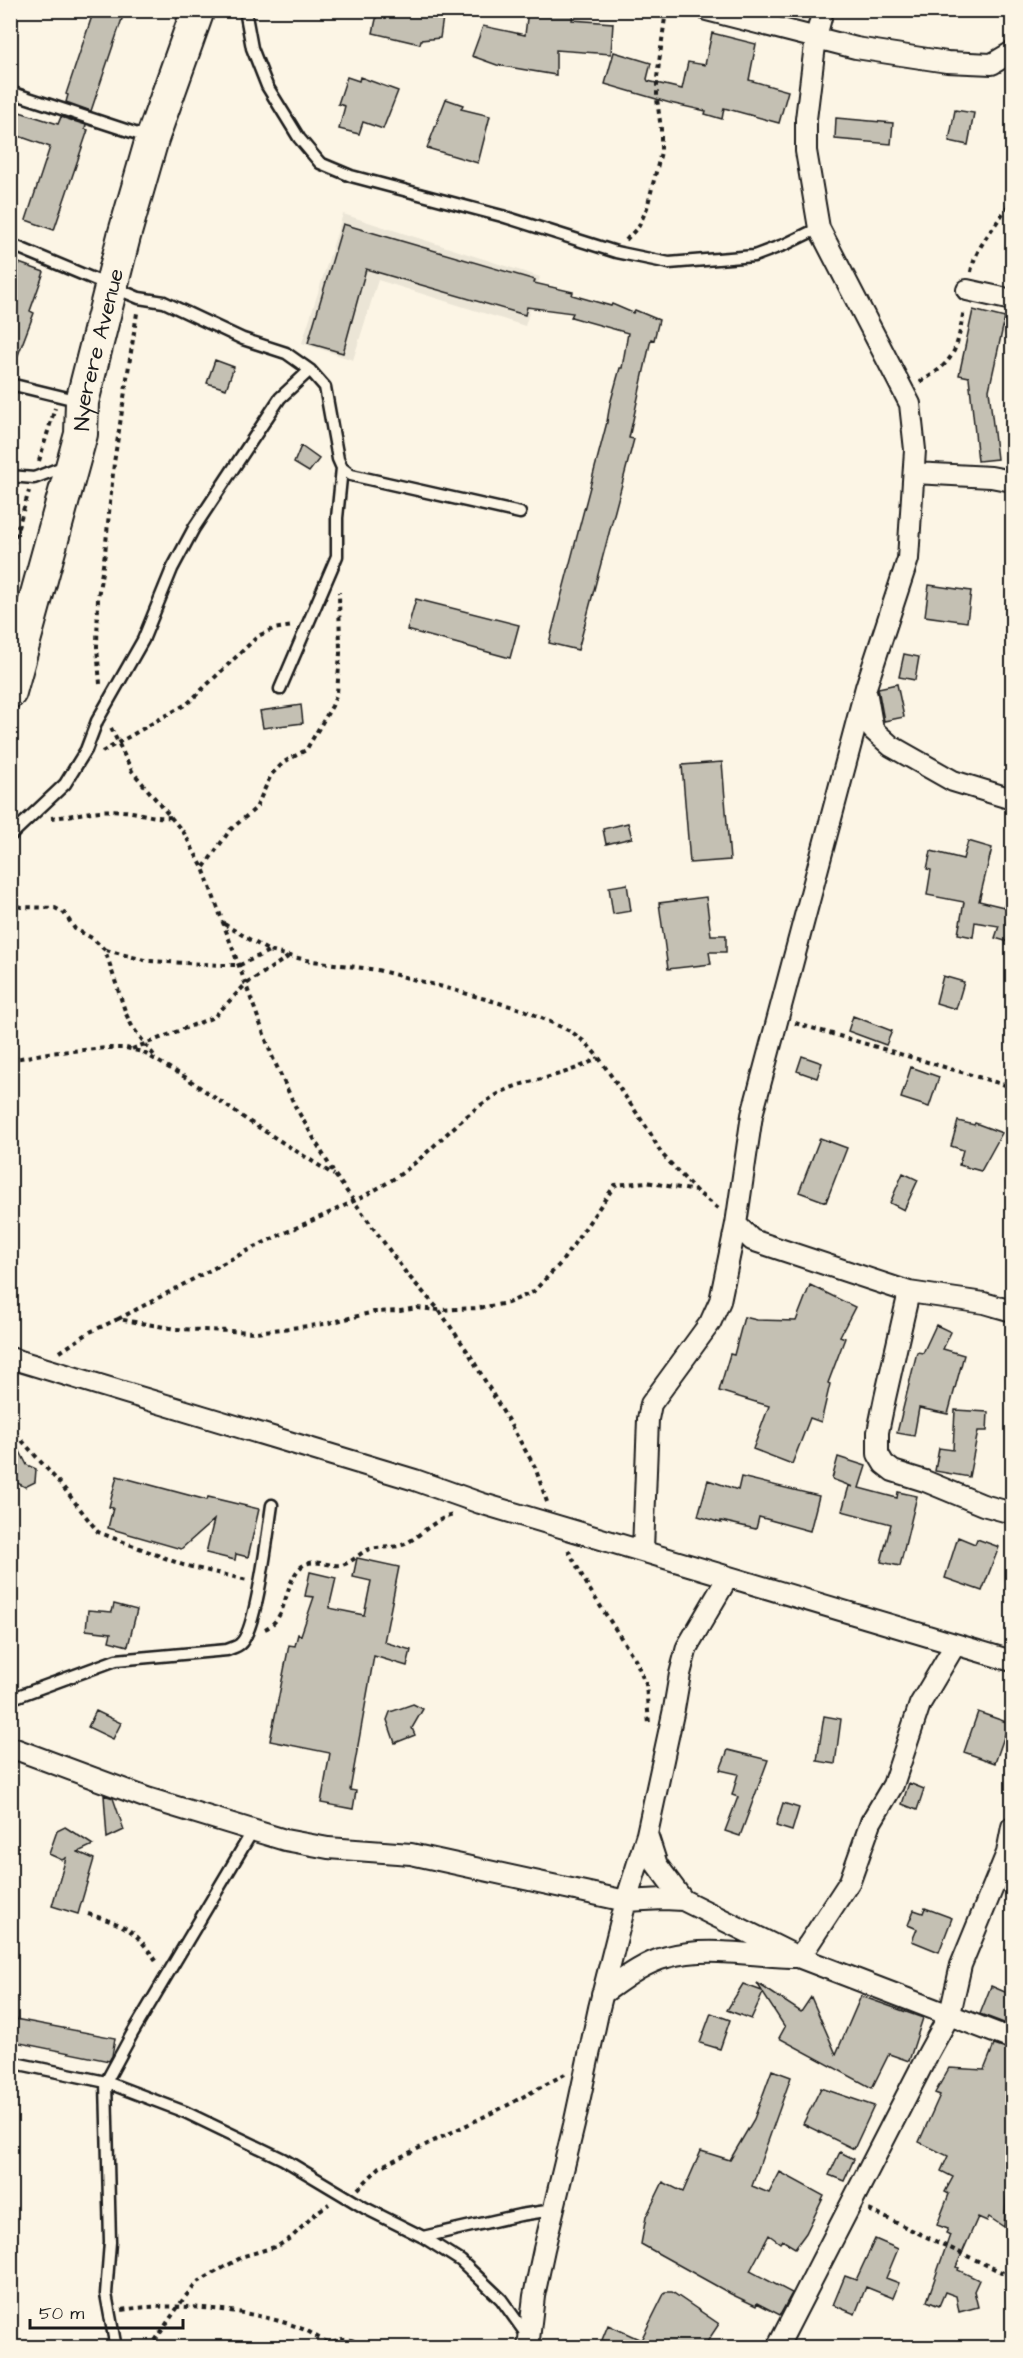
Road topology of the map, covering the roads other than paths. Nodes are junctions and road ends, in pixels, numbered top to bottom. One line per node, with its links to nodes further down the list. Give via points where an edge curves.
1 (198, 10): 8 (main road, Nyerere Avenue)
2 (245, 10): 9 (lane, via 252,48 267,86 298,138 320,163 351,176 502,216 616,252 669,263 754,256)
3 (707, 10): 5 (street)
4 (823, 10): 5 (street)
5 (816, 37): 6 (street, via 856,48 975,64 992,64); 9 (street, via 806,151)
6 (1012, 52)
7 (10, 92): 8 (lane)
8 (153, 139): 12 (main road, Nyerere Avenue, via 124,236)
9 (819, 228): 19 (street, via 910,404)
10 (10, 244): 12 (lane)
11 (967, 290): 13 (street)
12 (126, 292): 14 (lane, via 164,302 243,339 286,353); 16 (main road, Nyerere Avenue)
13 (1012, 300)
14 (310, 370): 18 (lane, via 325,387); 27 (lane, via 280,398 194,528 172,569 143,640 65,784)
15 (10, 384): 16 (lane)
16 (70, 398): 17 (main road, Nyerere Avenue, via 81,434)
17 (73, 463): 20 (lane, via 34,478); 25 (main road, Nyerere Avenue)
18 (342, 468): 22 (lane, via 351,475); 24 (lane, via 337,556)
19 (914, 473): 21 (street); 23 (street, via 908,559)
20 (10, 476)
21 (1012, 481)
22 (520, 513)
23 (866, 687): 26 (street, via 873,730 891,746 953,781); 28 (street, via 752,1115)
24 (280, 689)
25 (10, 692)
26 (1012, 799)
27 (10, 836)
28 (736, 1224): 29 (street, via 752,1240); 34 (street, via 720,1300 710,1323 651,1404)
29 (909, 1292): 30 (street); 33 (street, via 878,1432 878,1454 893,1471)
30 (1012, 1311)
31 (10, 1358): 34 (street)
32 (272, 1505): 38 (lane, via 260,1582 240,1645 228,1650 116,1660)
33 (1012, 1513)
34 (643, 1550): 35 (street)
35 (728, 1577): 36 (street); 42 (street, via 687,1647)
36 (954, 1644): 37 (street); 45 (street, via 920,1704 893,1785 871,1822 850,1881)
37 (1012, 1661)
38 (10, 1698)
39 (10, 1747): 41 (street)
40 (1012, 1827): 47 (street, via 1007,1853 961,1965)
41 (252, 1832): 44 (street, via 328,1848 411,1854); 50 (lane)
42 (646, 1834): 43 (street, via 657,1864); 44 (street)
43 (683, 1900): 44 (street); 45 (street)
44 (626, 1901): 46 (street)
45 (798, 1957): 46 (street, via 693,1952 666,1957 637,1970); 47 (street)
46 (602, 1994): 51 (street)
47 (950, 2014): 48 (street); 55 (street)
48 (1012, 2039)
49 (10, 2062): 50 (lane)
50 (106, 2082): 52 (lane, via 185,2112 283,2159); 54 (lane, via 110,2242 106,2294)
51 (553, 2210): 52 (lane); 53 (street, via 534,2296)
52 (423, 2237): 53 (lane, via 483,2280 501,2299)
53 (529, 2343)
54 (116, 2348)
55 (777, 2348)

